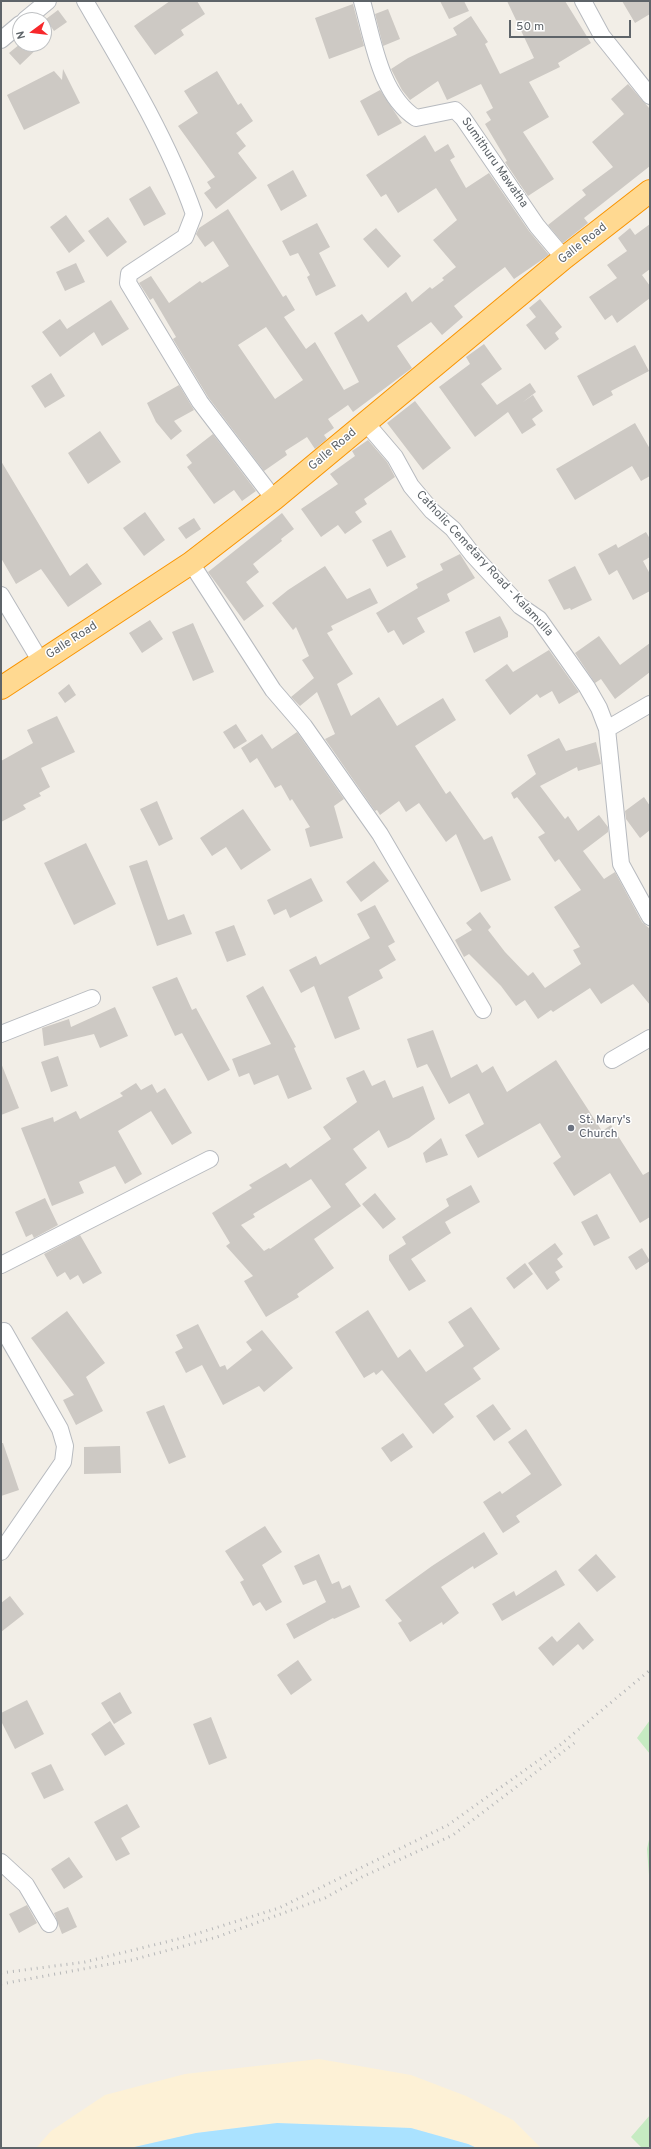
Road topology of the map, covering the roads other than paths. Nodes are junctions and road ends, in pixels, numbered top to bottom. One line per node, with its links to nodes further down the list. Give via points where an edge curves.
1 (48, 1): 5 (street)
2 (85, 1): 12 (street, via 146,110 194,214 185,237 129,274 128,283 200,402)
3 (362, 1): 10 (street, Sumithuru Mawatha, via 385,77 404,110 416,118 455,110 537,226)
4 (583, 1): 8 (street, via 602,36)
5 (35, 12)
6 (12, 31): 7 (street)
7 (1, 40)
8 (650, 96)
9 (650, 191): 10 (highway, Galle Road)
10 (564, 258): 11 (highway, Galle Road)
11 (366, 423): 12 (highway, Galle Road); 18 (street, Catholic Cemetary Road - Kalamulla, via 395,457 411,486 432,510 453,529 520,606 539,619 587,687)
12 (274, 499): 13 (highway, Galle Road)
13 (190, 563): 15 (highway, Galle Road); 21 (street, via 273,690 304,726 380,834)
14 (1, 595): 15 (street)
15 (41, 662): 16 (highway, Galle Road)
16 (1, 688)
17 (650, 704): 18 (street)
18 (607, 729): 19 (street, Catholic Cemetary Road - Kalamulla, via 621,864)
19 (650, 917)
20 (92, 998): 22 (street)
21 (483, 1010)
22 (1, 1034)
23 (650, 1038): 24 (street)
24 (612, 1060)
25 (210, 1159): 26 (street)
26 (1, 1265)
27 (2, 1329): 28 (street, via 60,1429 65,1446 63,1462)
28 (1, 1552)
29 (1, 1862): 30 (street, via 26,1886)
30 (50, 1924)

